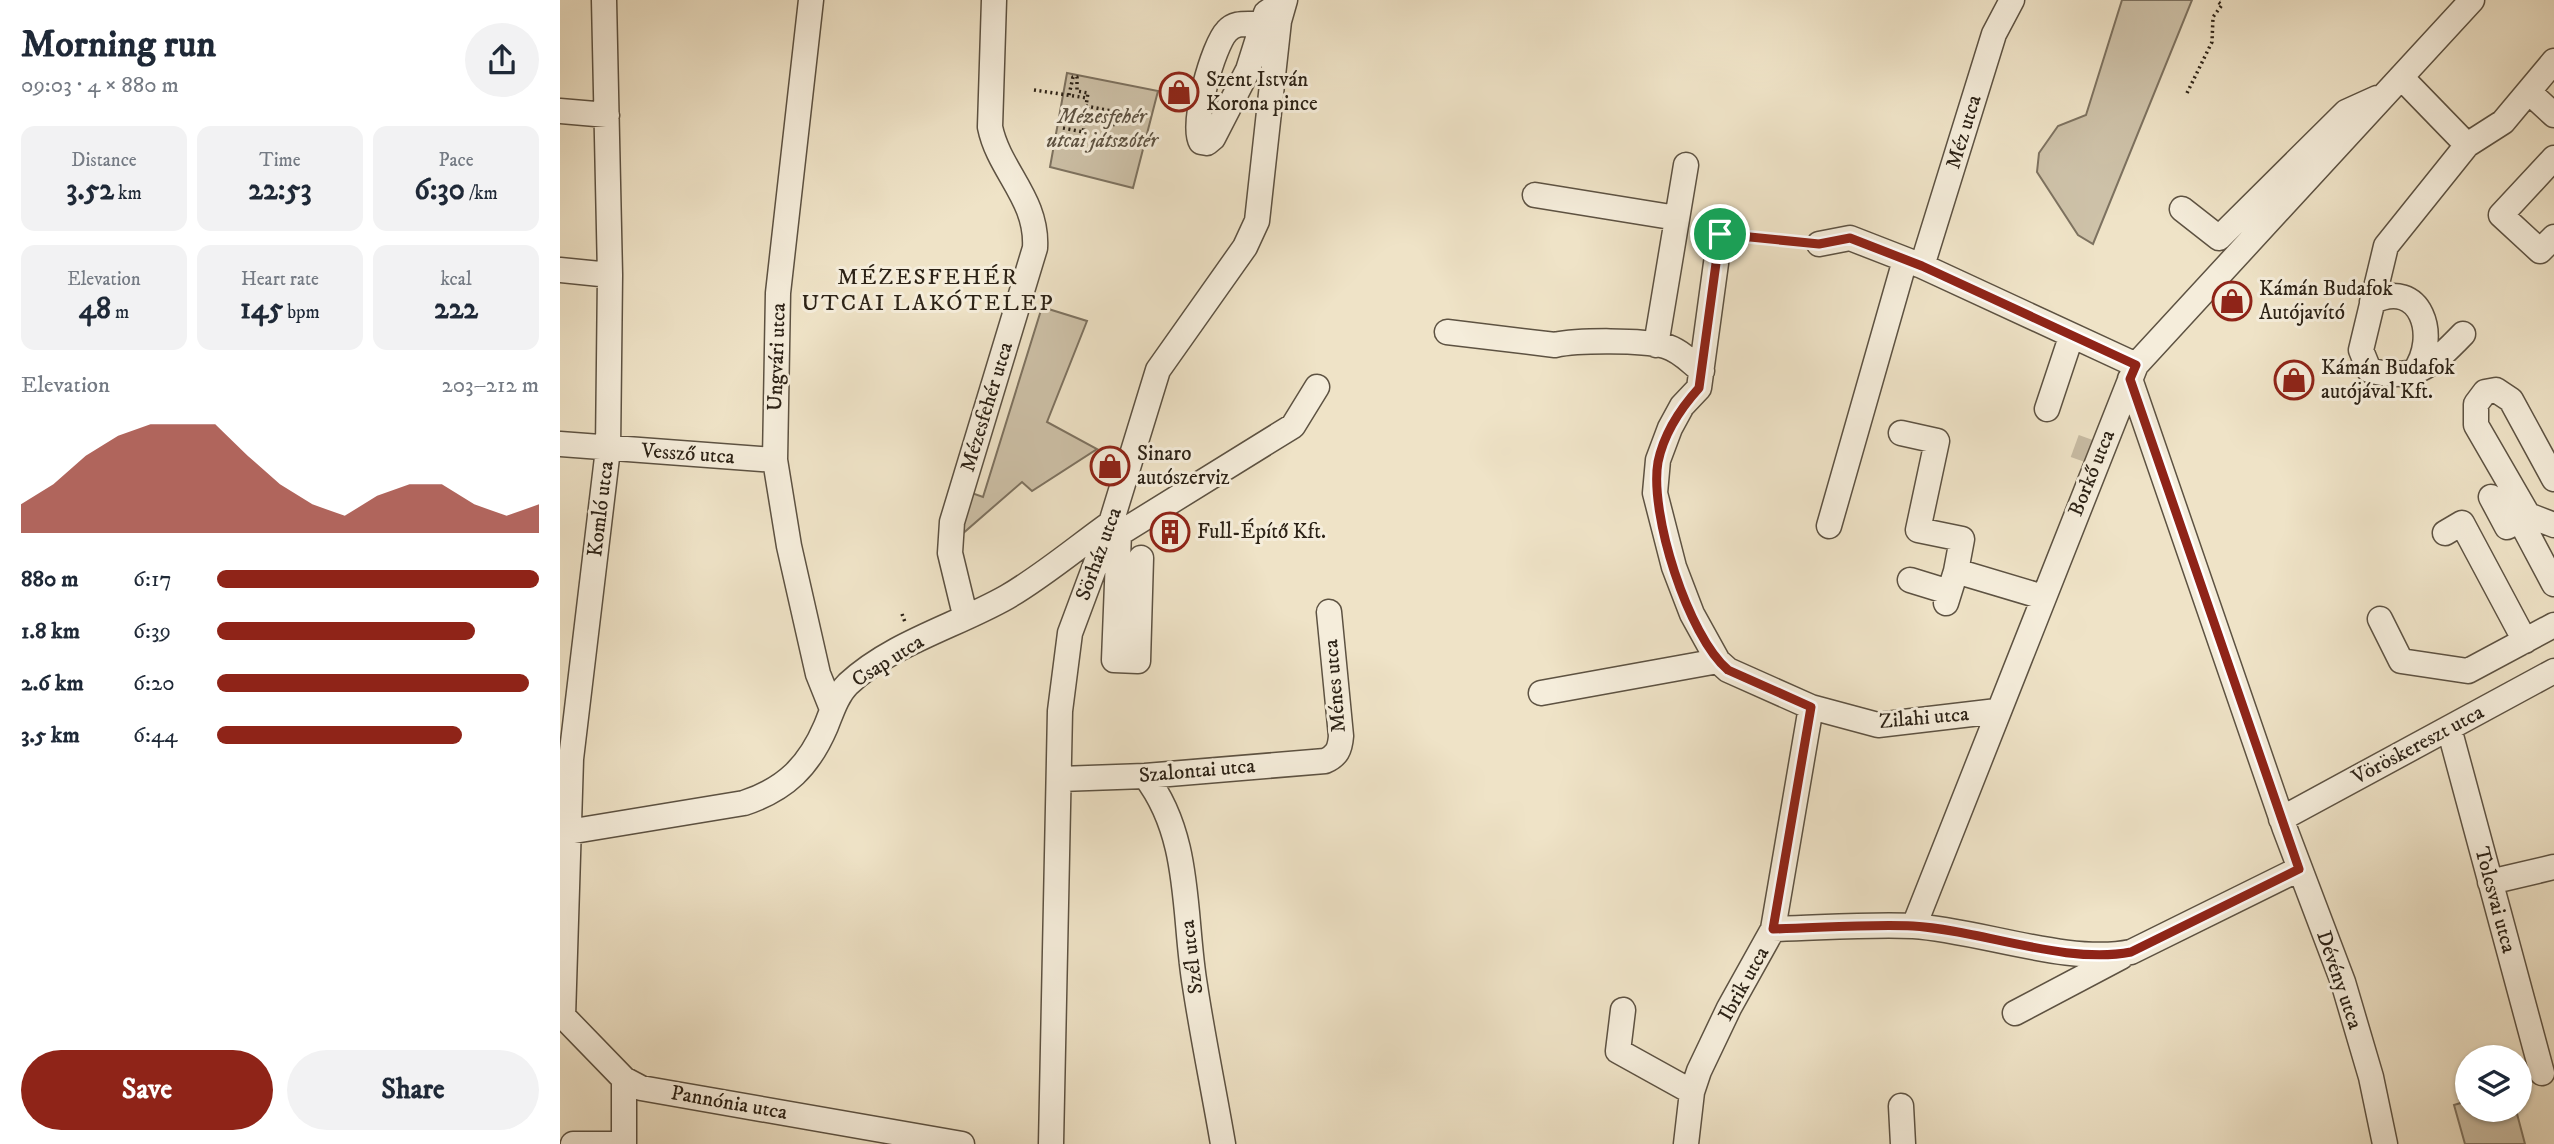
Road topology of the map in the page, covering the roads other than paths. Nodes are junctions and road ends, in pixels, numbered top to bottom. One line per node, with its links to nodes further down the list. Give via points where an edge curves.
1 (604, 0): 12 (street, Komló utca)
2 (811, 0): 40 (street, Ungvári utca, via 778,293)
3 (994, 0): 54 (street, Mézesfehér utca, via 990,127 993,142 1032,213 1036,240 948,539)
4 (1284, 0): 7 (street, via 1266,13 1248,70 1213,138 1201,142 1203,93 1219,43 1227,30 1239,23); 46 (street, Sörház utca, via 1257,221 1245,247 1157,370)
5 (2012, 0): 23 (street, Méz utca, via 1994,34)
6 (2472, 0): 9 (street, Borkő utca)
7 (1253, 24)
8 (2554, 61): 10 (street)
9 (2394, 85): 14 (street); 18 (street, via 2346,112 2219,238); 31 (street, Borkő utca)
10 (2529, 92): 13 (street); 14 (street, via 2503,122)
11 (560, 111): 12 (street)
12 (607, 115): 25 (street, Komló utca)
13 (2554, 115)
14 (2467, 145): 26 (street, via 2386,246)
15 (2554, 158): 21 (street, via 2501,215 2540,251)
16 (1686, 165): 19 (street)
17 (1535, 195): 19 (street)
18 (2182, 209)
19 (1677, 218): 30 (street)
20 (1720, 234): 32 (street)
21 (2554, 237)
22 (1819, 244): 23 (street, via 1850,238)
23 (1913, 263): 29 (street); 45 (street, Méz utca)
24 (560, 270): 25 (street)
25 (610, 275): 39 (street, Komló utca)
26 (2372, 302): 33 (street, via 2361,350 2369,370 2393,377); 33 (street, via 2385,296 2404,297 2423,314 2427,338 2422,361)
27 (1447, 332): 30 (street, via 1555,345 1573,341)
28 (2463, 334): 33 (street, via 2438,360)
29 (2071, 337): 31 (street); 35 (street)
30 (1656, 345): 32 (street, via 1685,357)
31 (2129, 368): 37 (street); 52 (street, Borkő utca); 68 (street, Dévény utca)
32 (1702, 371): 58 (street, via 1699,388 1670,428 1658,460 1655,493 1683,591)
33 (2414, 372)
34 (1317, 387): 46 (street, Csap utca, via 1293,426)
35 (2047, 410)
36 (1901, 433): 51 (street, via 1937,441 1918,530 1962,539)
37 (2090, 439)
38 (560, 444): 39 (street, Vessző utca)
39 (608, 449): 40 (street, Vessző utca); 69 (street, Komló utca, via 571,759)
40 (775, 460): 62 (street, Ungvári utca, via 818,674)
41 (2554, 479): 43 (street, via 2511,400 2496,390 2485,393 2476,404 2476,425)
42 (2491, 497): 43 (street, via 2507,527)
43 (2524, 518): 44 (street); 50 (street)
44 (2554, 525)
45 (1829, 526)
46 (1111, 533): 48 (street, via 1114,660 1138,662); 54 (street, Csap utca, via 1003,599); 67 (street, Sörház utca, via 1070,633 1060,711)
47 (2445, 533): 57 (street, via 2462,523)
48 (1141, 558)
49 (1910, 580): 51 (street)
50 (2554, 583)
51 (1950, 588): 52 (street)
52 (2043, 597): 63 (street, Borkő utca)
53 (1328, 612): 65 (street, Ménes utca, via 1341,736)
54 (965, 615): 62 (street, Csap utca, via 868,669 841,692)
55 (2380, 619): 57 (street, via 2401,660 2468,671)
56 (2554, 625): 57 (street)
57 (2525, 641)
58 (1718, 662): 60 (street); 61 (street)
59 (2554, 671): 64 (street, Vöröskereszt utca)
60 (1541, 693)
61 (1811, 707): 63 (street, Zilahi utca, via 1878,724); 74 (street, Ibrik utca)
62 (832, 709): 69 (street, Csap utca, via 806,760 770,794 744,803)
63 (1997, 711): 73 (street, Borkő utca)
64 (2449, 728): 68 (street, Vöröskereszt utca); 72 (street, Tolcsvai utca)
65 (1334, 757): 66 (street, Szalontai utca)
66 (1145, 776): 67 (street, Szalontai utca); 88 (street, Szél utca, via 1162,803 1184,866 1194,984)
67 (1060, 779): 87 (street, Sörház utca)
68 (2281, 819): 71 (street, Dévény utca)
69 (568, 832): 78 (street, Komló utca)
70 (2554, 867): 72 (street)
71 (2299, 869): 75 (street); 91 (street, Dévény utca, via 2343,982)
72 (2490, 882): 79 (street, Tolcsvai utca)
73 (1914, 926): 74 (street); 75 (street, via 2090,954)
74 (1773, 929): 81 (street, Ibrik utca, via 1729,1008)
75 (2131, 952): 77 (street)
76 (1623, 1010): 81 (street, via 1618,1051)
77 (2015, 1013)
78 (561, 1016): 80 (street, Pannónia utca)
79 (2542, 1073)
80 (624, 1079): 83 (street, Pannónia utca, via 641,1088); 85 (street)
81 (1692, 1092): 89 (street, Ibrik utca)
82 (1901, 1106): 90 (street)
83 (847, 1134): 86 (street, Pannónia utca)
84 (573, 1144): 85 (street)
85 (624, 1144)
86 (962, 1144)
87 (1051, 1144)
88 (1223, 1144)
89 (1686, 1144)
90 (1903, 1144)
91 (2385, 1144)

